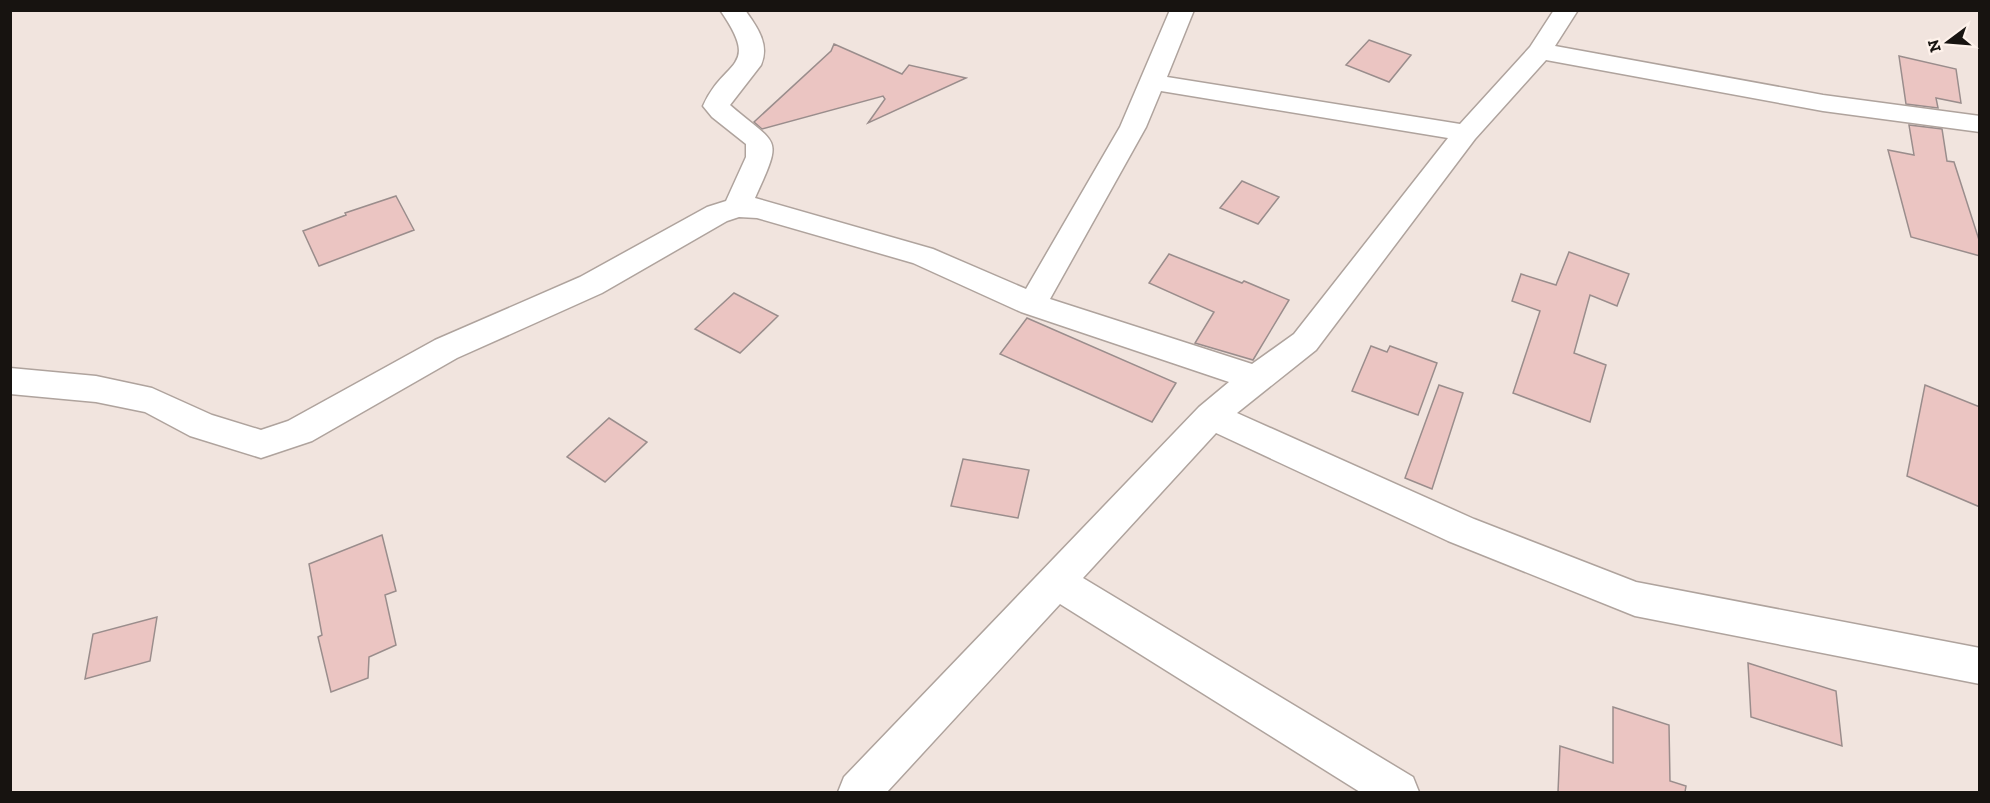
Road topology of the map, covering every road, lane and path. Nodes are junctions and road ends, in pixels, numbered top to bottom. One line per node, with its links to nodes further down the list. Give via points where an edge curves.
1 (732, 10): 8 (street, via 751,41 749,64 720,94 716,106 728,120 759,141 760,157)
2 (1182, 10): 5 (street)
3 (1566, 10): 4 (street)
4 (1540, 51): 6 (street, via 1823,103); 7 (street)
5 (1152, 82): 7 (street); 9 (street, via 1133,127)
6 (1980, 124)
7 (1466, 133): 10 (street, via 1305,342)
8 (737, 207): 9 (street, via 758,208 923,256); 11 (street, via 717,214 591,285 446,350 300,431 261,444 202,426 152,401 96,389)
9 (1032, 304): 10 (street)
10 (1256, 378): 12 (street)
11 (10, 381)
12 (1211, 416): 13 (street); 14 (street, via 1461,530 1635,599)
13 (1055, 581): 15 (street); 16 (street)
14 (1980, 666)
15 (859, 792)
16 (1398, 792)

